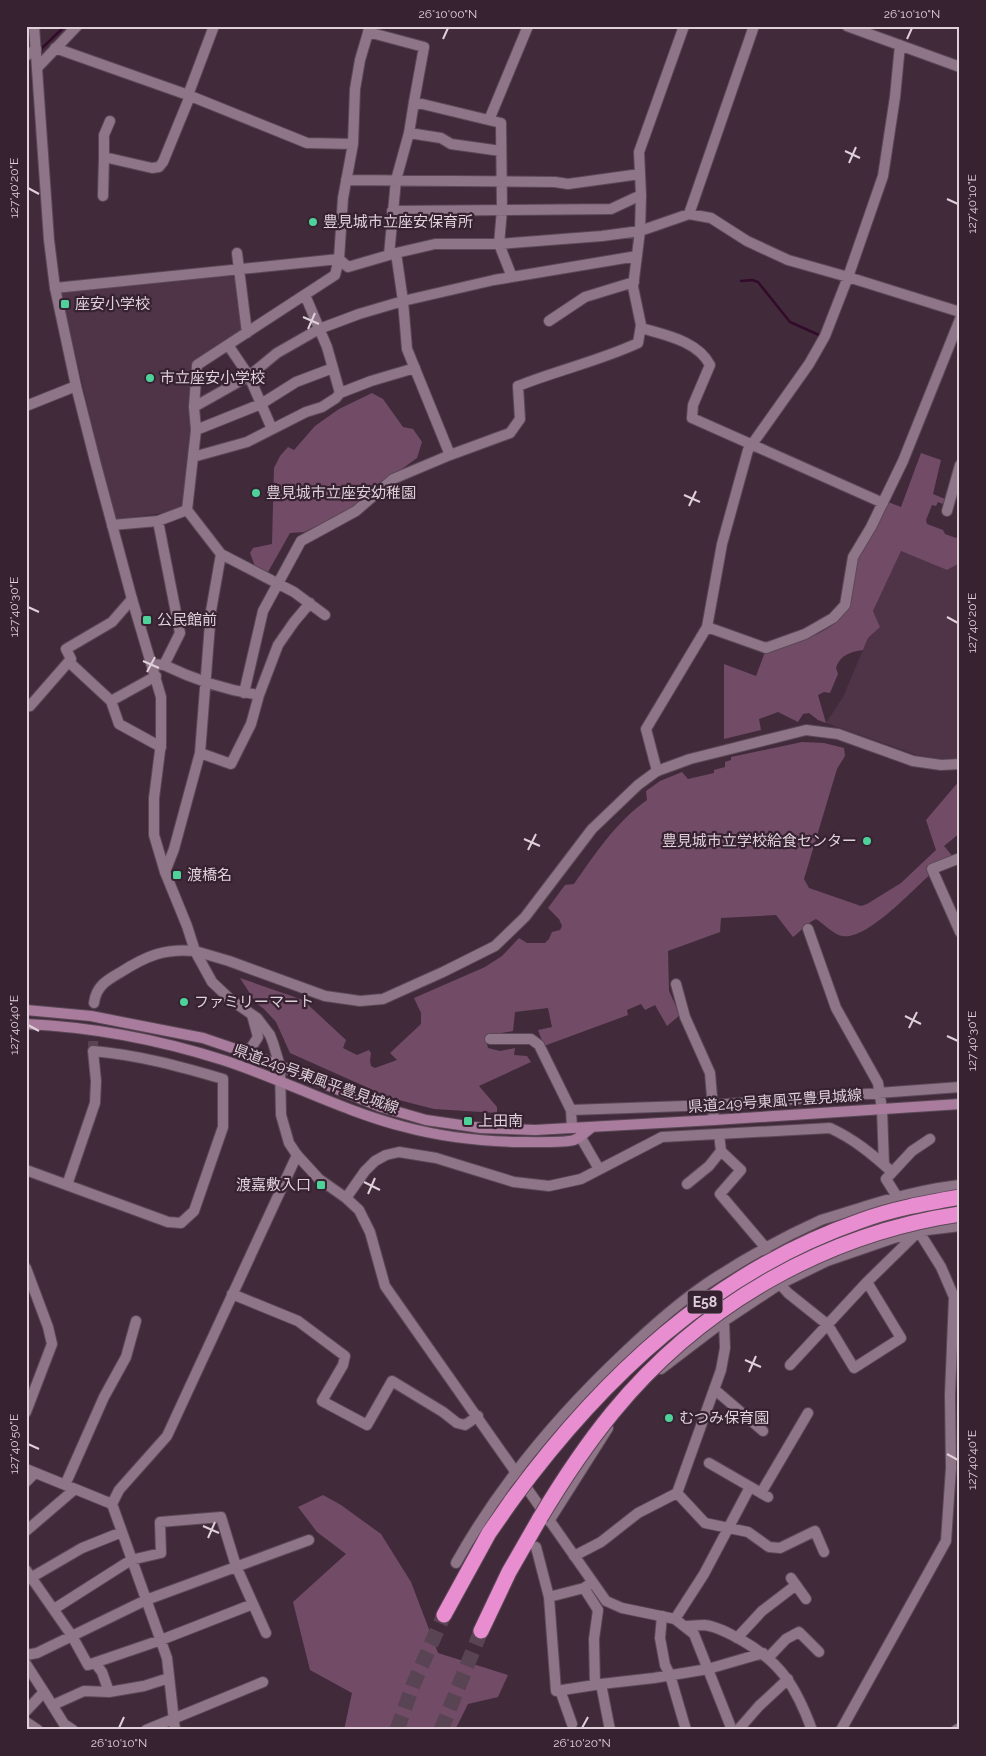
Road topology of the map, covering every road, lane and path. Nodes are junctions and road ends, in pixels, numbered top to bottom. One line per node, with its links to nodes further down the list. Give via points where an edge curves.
1 (34, 26): 11 (street)
2 (77, 26): 10 (street)
3 (214, 26): 13 (street)
4 (528, 26): 15 (street)
5 (684, 26): 21 (street, via 639,152)
6 (754, 26): 29 (street)
7 (847, 26): 9 (street)
8 (369, 29): 14 (street, via 424,47); 18 (street, via 355,89)
9 (900, 45): 12 (street); 38 (street, via 883,176)
10 (55, 48): 11 (street); 13 (street)
11 (34, 57): 40 (street)
12 (960, 67)
13 (189, 96): 18 (street, via 307,143); 20 (street, via 159,166 152,168)
14 (414, 102): 15 (street); 17 (street)
15 (488, 120): 19 (street, via 501,123)
16 (110, 121): 20 (street, via 104,135)
17 (409, 133): 19 (street, via 441,138 451,144); 23 (street)
18 (352, 144): 22 (street)
19 (501, 151): 24 (street)
20 (104, 157): 26 (street)
21 (640, 174): 24 (street, via 568,184); 25 (street)
22 (346, 180): 23 (street); 35 (street)
23 (396, 180): 24 (street); 28 (street)
24 (502, 181): 27 (street)
25 (641, 195): 27 (street, via 611,209); 30 (street)
26 (103, 196)
27 (502, 210): 28 (street); 31 (street)
28 (392, 211): 33 (street)
29 (689, 214): 30 (street); 38 (street, via 712,218 747,241 788,260)
30 (640, 231): 31 (street); 34 (street)
31 (499, 244): 33 (street, via 436,244); 37 (street)
32 (237, 253): 36 (street)
33 (392, 254): 35 (street, via 348,267); 42 (street)
34 (637, 256): 37 (street); 39 (street)
35 (339, 259): 36 (street); 41 (street, via 335,275)
36 (238, 269): 40 (street); 48 (street)
37 (512, 277): 42 (street)
38 (848, 277): 43 (street); 60 (street, via 809,364)
39 (634, 282): 45 (street, via 585,297); 46 (street)
40 (56, 288): 53 (street)
41 (304, 295): 47 (street); 48 (street)
42 (403, 301): 47 (street); 51 (street, via 408,349)
43 (960, 312)
44 (960, 319): 64 (street)
45 (549, 321)
46 (641, 328): 60 (street, via 690,345 706,356 710,365 693,405 692,418); 61 (street, via 638,343 518,386 520,419 510,433)
47 (319, 329): 50 (street); 52 (street, via 277,353)
48 (246, 333): 49 (street)
49 (228, 345): 52 (street); 57 (street, via 197,365)
50 (333, 368): 54 (street); 55 (street, via 296,382)
51 (415, 368): 54 (street); 61 (street)
52 (249, 376): 55 (street); 57 (street)
53 (76, 386): 56 (street); 68 (street)
54 (340, 393): 58 (street, via 322,407)
55 (261, 404): 58 (street); 59 (street)
56 (26, 406)
57 (194, 407): 59 (street)
58 (272, 429): 62 (street, via 247,442)
59 (196, 430): 62 (street)
60 (752, 444): 64 (street); 74 (street, via 722,544)
61 (450, 455): 70 (street, via 393,479 356,510 301,541)
62 (193, 457): 65 (street)
63 (960, 465): 66 (street)
64 (883, 503): 74 (street, via 853,557 845,605 834,618 805,634 766,648)
65 (188, 510): 67 (street); 69 (street)
66 (947, 511)
67 (158, 521): 68 (street); 77 (street, via 180,633)
68 (112, 525): 71 (street)
69 (221, 554): 70 (street); 79 (street)
70 (278, 583): 72 (street); 80 (street, via 263,611)
71 (132, 600): 75 (street, via 112,622 66,649); 76 (street)
72 (310, 603): 73 (street); 81 (street, via 278,644)
73 (325, 614)
74 (707, 627): 87 (street, via 646,729)
75 (69, 662): 82 (street); 83 (street, via 30,706)
76 (152, 664): 77 (street); 78 (street)
77 (164, 665): 79 (street)
78 (156, 676): 82 (street); 84 (street, via 161,697)
79 (204, 683): 80 (street); 85 (street)
80 (244, 693): 81 (street)
81 (259, 695): 85 (street, via 251,724 232,764)
82 (111, 701): 84 (street, via 120,724)
83 (26, 703)
84 (161, 747): 89 (street, via 154,798 154,835)
85 (200, 753): 89 (street, via 174,849)
86 (960, 764): 87 (street, via 913,761 838,734 806,730 690,759)
87 (657, 771): 92 (street, via 592,829 525,917 495,946 383,999 360,1001 325,996)
88 (960, 858): 91 (street, via 932,869)
89 (164, 872): 92 (street)
90 (808, 930): 103 (street, via 836,1008 878,1082)
91 (960, 932)
92 (195, 951): 94 (street, via 169,951 148,956 105,981 98,987); 96 (street, via 221,992)
93 (676, 984): 105 (street, via 685,1017 710,1073)
94 (94, 1002)
95 (26, 1010): 99 (main road, 県道249号東風平豊見城線, via 128,1022)
96 (251, 1012): 99 (street, via 258,1037 251,1048); 100 (street, via 270,1035)
97 (26, 1024): 101 (main road, 県道249号東風平豊見城線, via 146,1040 224,1060)
98 (490, 1039): 107 (street, via 531,1039 539,1045)
99 (241, 1051): 100 (main road, 県道249号東風平豊見城線)
100 (280, 1066): 101 (street); 110 (main road, 県道249号東風平豊見城線, via 381,1107 426,1120 481,1128)
101 (280, 1082): 112 (main road, 県道249号東風平豊見城線, via 376,1118 447,1137 524,1142 573,1140); 115 (street, via 283,1125)
102 (960, 1087): 103 (street)
103 (880, 1092): 105 (street); 106 (street)
104 (960, 1104): 106 (main road, 県道249号東風平豊見城線)
105 (712, 1105): 107 (street); 108 (street)
106 (882, 1109): 108 (main road, 県道249号東風平豊見城線); 116 (street)
107 (572, 1110): 110 (street)
108 (714, 1120): 109 (main road, 県道249号東風平豊見城線)
109 (592, 1126): 110 (main road, 県道249号東風平豊見城線); 112 (main road, 県道249号東風平豊見城線)
110 (572, 1128)
111 (719, 1134): 114 (street); 116 (street, via 830,1128 848,1136); 117 (street, via 662,1137)
112 (580, 1136): 117 (street)
113 (930, 1139): 119 (street, via 912,1151)
114 (721, 1151): 120 (street); 129 (street, via 741,1170 720,1194)
115 (296, 1156): 125 (street, via 319,1180); 133 (street)
116 (884, 1165): 119 (street)
117 (599, 1169): 125 (street, via 581,1179 549,1186 514,1182 436,1158 399,1152 375,1161)
118 (26, 1170): 121 (street)
119 (892, 1172): 123 (street, via 886,1179)
120 (687, 1184)
121 (67, 1185): 121 (street, via 168,1222 181,1223 194,1211 223,1127 223,1078 126,1054 93,1051 95,1103)
122 (960, 1185): 123 (street)
123 (896, 1197): 128 (street); 129 (street, via 823,1220)
124 (960, 1197): 170 (highway, E58, bridge, via 862,1220 800,1245 732,1282 681,1320 615,1379 551,1448 489,1533)
125 (346, 1198): 142 (street, via 359,1210 370,1232 385,1286)
126 (960, 1214): 152 (highway, E58, bridge, via 916,1222 832,1249 773,1278 731,1304 678,1345 626,1397 559,1486)
127 (960, 1226): 128 (street)
128 (919, 1231): 131 (street); 132 (street, via 827,1261); 137 (street, via 941,1267 954,1297)
129 (766, 1247): 132 (street); 146 (street, via 705,1285 653,1326 590,1386)
130 (26, 1268): 140 (street, via 52,1344)
131 (867, 1282): 136 (street); 136 (street, via 901,1338 854,1368)
132 (780, 1284): 135 (street); 136 (street)
133 (232, 1294): 142 (street, via 298,1321 345,1356 343,1366 322,1400 367,1426 392,1381 457,1423 465,1426); 151 (street, via 167,1436 119,1490)
134 (136, 1321): 148 (street, via 126,1357 104,1396)
135 (724, 1321): 139 (street, via 725,1348); 152 (street, via 649,1379 629,1399)
136 (828, 1324): 138 (street)
137 (956, 1347): 208 (street, via 950,1395 951,1468 946,1542)
138 (790, 1365)
139 (714, 1389): 143 (street); 150 (street)
140 (26, 1412)
141 (808, 1413): 149 (street, via 764,1495)
142 (478, 1416): 146 (street)
143 (763, 1431)
144 (709, 1463): 149 (street)
145 (31, 1471): 147 (street); 148 (street)
146 (516, 1471): 152 (street); 161 (street, via 474,1530)
147 (26, 1482)
148 (70, 1487): 151 (street); 154 (street)
149 (750, 1487): 153 (street)
150 (677, 1493): 153 (street, via 705,1523); 159 (street)
151 (112, 1504): 155 (street)
152 (545, 1519): 159 (street); 174 (highway, E58, via 509,1572)
153 (728, 1528): 158 (street, via 748,1532 769,1547 780,1548 815,1531); 172 (street)
154 (26, 1531)
155 (122, 1532): 160 (street); 163 (street)
156 (309, 1540): 162 (street)
157 (536, 1547): 165 (street)
158 (824, 1552)
159 (574, 1556): 164 (street)
160 (131, 1560): 162 (street, via 161,1553 160,1522 221,1517); 167 (street); 169 (street)
161 (456, 1563)
162 (236, 1566): 167 (street); 168 (street)
163 (28, 1576): 169 (street)
164 (589, 1585): 165 (street); 171 (street, via 606,1601 622,1608); 189 (street, via 598,1610 594,1640)
165 (549, 1597): 190 (street, via 556,1691)
166 (806, 1599): 177 (street, via 794,1581)
167 (146, 1600): 176 (street); 178 (street)
168 (253, 1604): 175 (street); 178 (street)
169 (54, 1609): 176 (street)
170 (444, 1615)
171 (662, 1616): 172 (street); 185 (street, via 660,1638)
172 (675, 1619): 173 (street)
173 (685, 1626): 177 (street, via 705,1625); 184 (street, via 694,1634)
174 (481, 1630)
175 (266, 1633)
176 (72, 1636): 180 (street, via 38,1653); 182 (street, via 88,1665)
177 (737, 1638): 181 (street)
178 (161, 1640): 182 (street); 186 (street)
179 (819, 1652): 181 (street, via 799,1632)
180 (26, 1655)
181 (765, 1656): 184 (street); 187 (street)
182 (95, 1663): 192 (street)
183 (26, 1664): 191 (street)
184 (708, 1669): 185 (street); 205 (street)
185 (670, 1676): 189 (street); 204 (street)
186 (169, 1678): 192 (street); 195 (street)
187 (788, 1679): 206 (street); 207 (street, via 802,1702)
188 (263, 1682): 195 (street)
189 (598, 1685): 190 (street); 203 (street)
190 (560, 1690): 197 (street)
191 (44, 1692): 193 (street); 194 (street)
192 (109, 1692): 193 (street, via 84,1691)
193 (53, 1705): 200 (street, via 64,1724)
194 (26, 1712)
195 (173, 1718): 201 (street); 202 (street)
196 (26, 1722): 199 (street)
197 (572, 1724)
198 (960, 1728): 209 (street)
199 (38, 1730)
200 (73, 1730)
201 (146, 1730)
202 (175, 1730)
203 (610, 1730)
204 (686, 1730)
205 (732, 1730)
206 (738, 1730)
207 (812, 1730)
208 (841, 1730)
209 (956, 1730)

